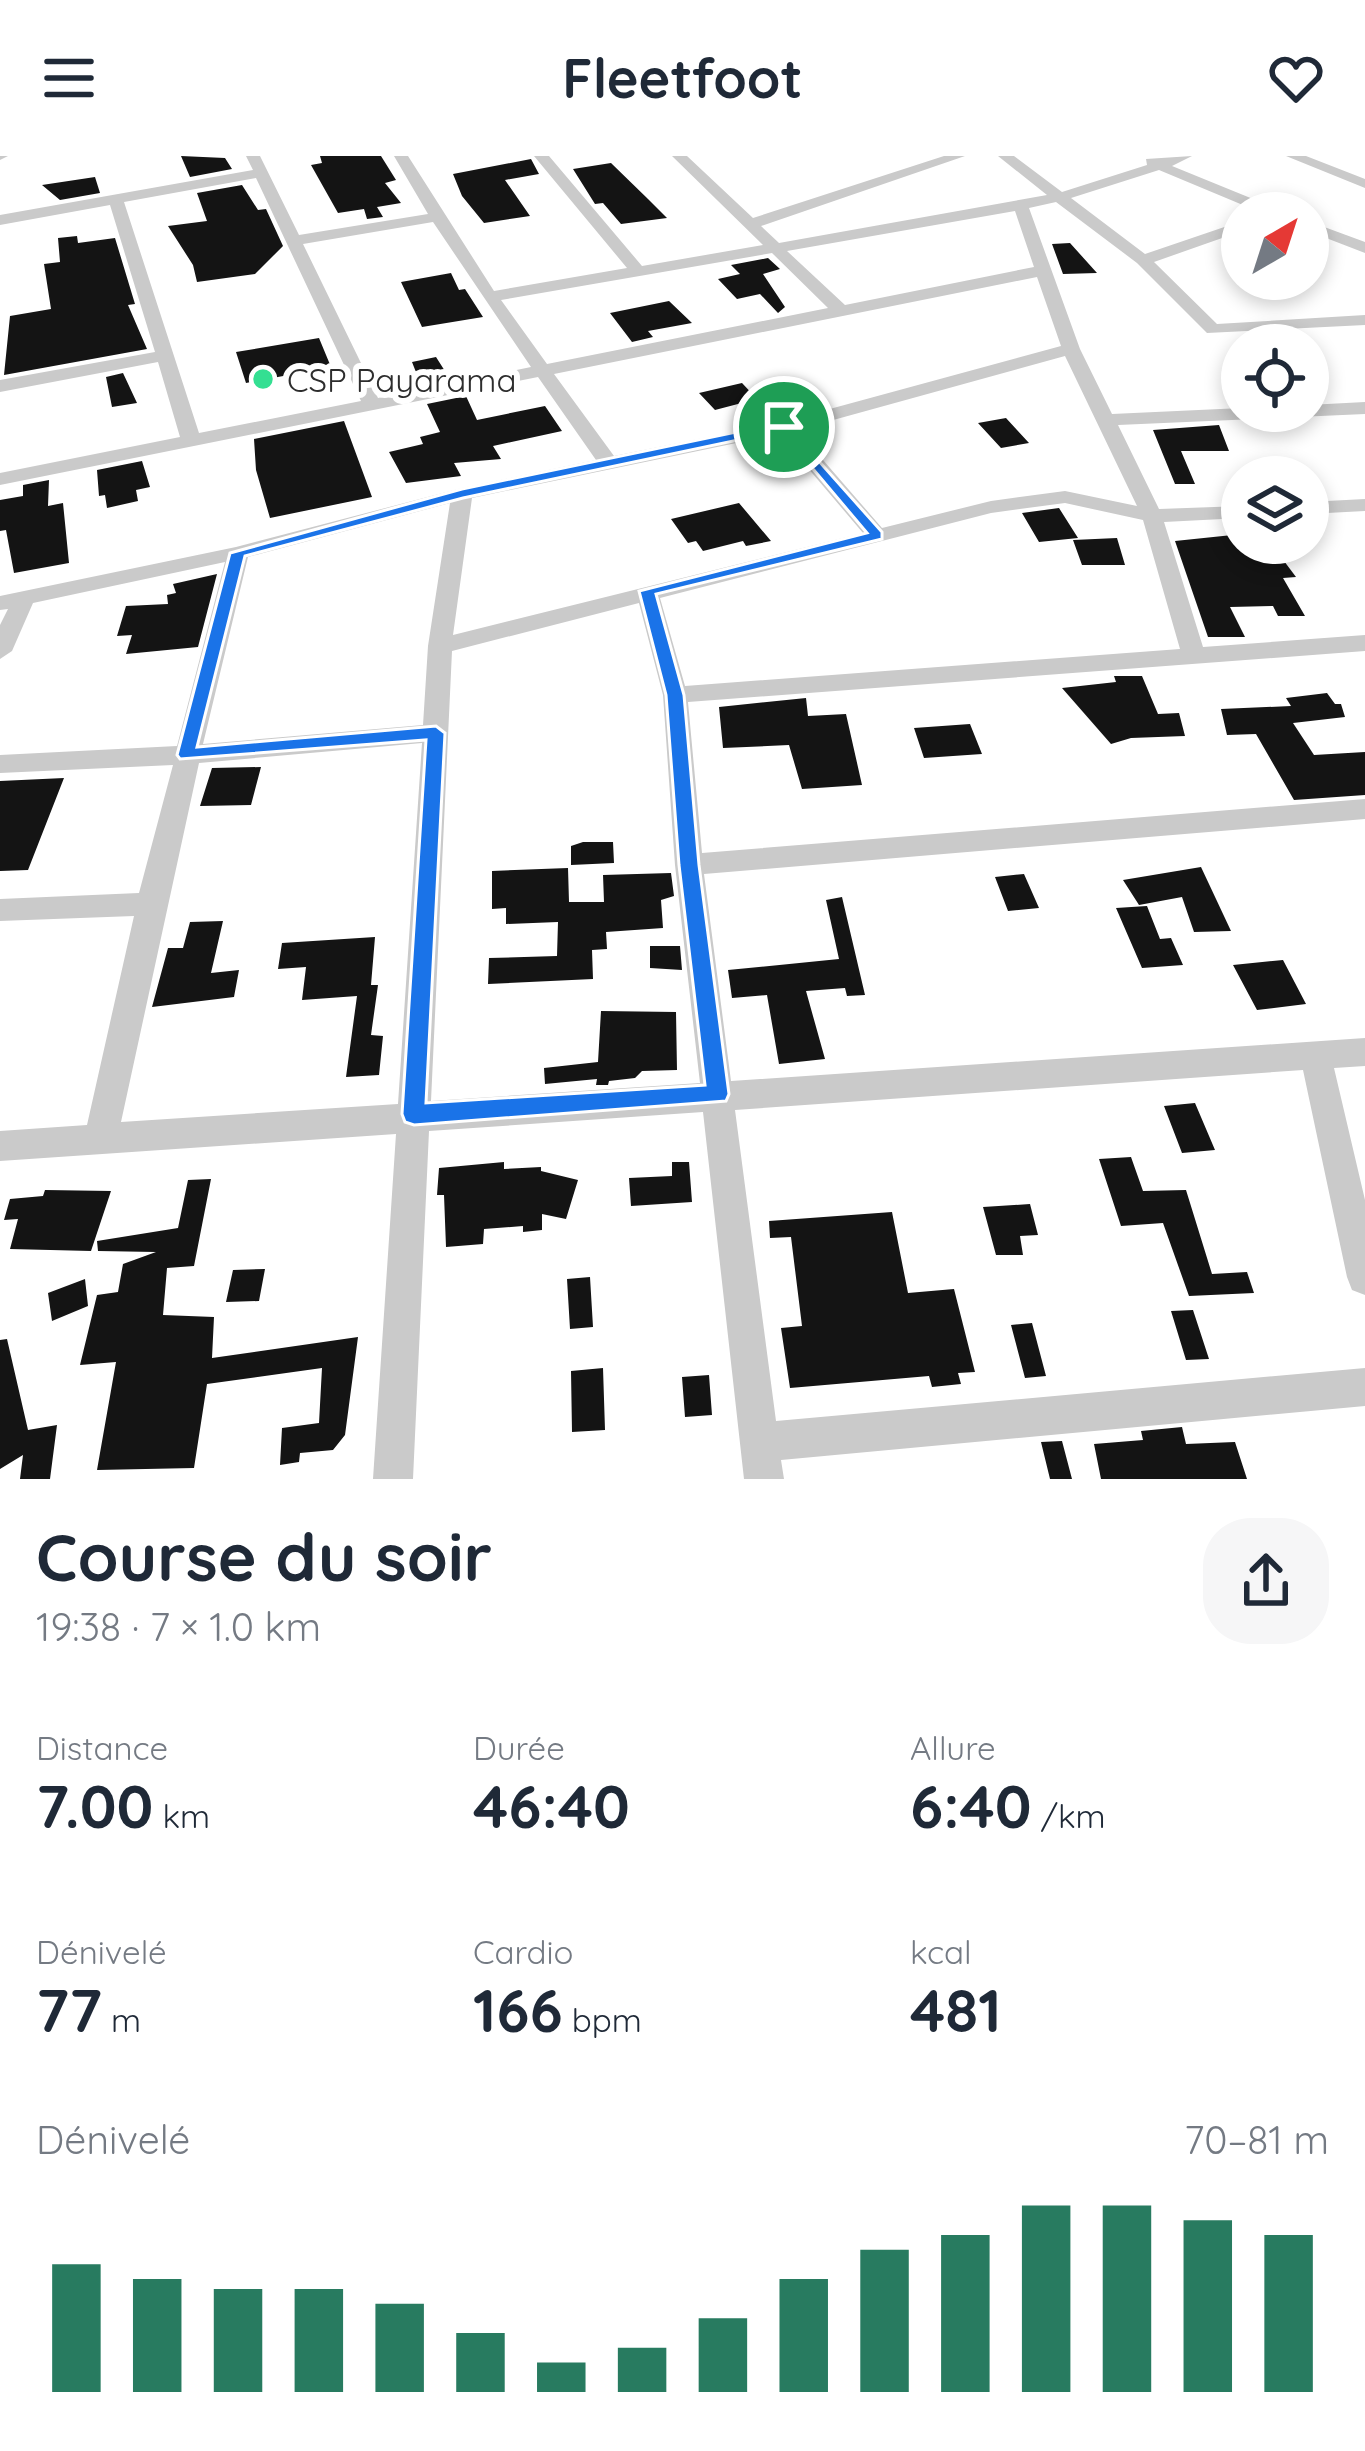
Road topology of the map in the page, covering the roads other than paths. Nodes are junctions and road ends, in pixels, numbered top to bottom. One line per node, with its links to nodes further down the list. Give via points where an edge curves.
1 (401, 156): 16 (street)
2 (541, 156): 25 (street)
3 (679, 156): 18 (street)
4 (958, 156): 18 (street)
5 (1005, 156): 13 (street)
6 (1137, 156): 10 (street)
7 (1185, 156): 10 (street)
8 (1293, 156): 11 (street)
9 (258, 165): 14 (street); 21 (street)
10 (1159, 165): 12 (street); 13 (street)
11 (1365, 184)
12 (1224, 192)
13 (1059, 197): 15 (street); 24 (street)
14 (116, 199): 17 (street); 31 (street)
15 (1021, 206): 22 (street); 26 (street)
16 (437, 217): 21 (street); 27 (street)
17 (0, 220)
18 (750, 224): 22 (street)
19 (1221, 233): 24 (street)
20 (1329, 234): 23 (street)
21 (293, 242): 34 (street)
22 (774, 247): 25 (street); 28 (street)
23 (1365, 248)
24 (1143, 260): 29 (street, via 1213,328)
25 (636, 269): 27 (street)
26 (1041, 271): 28 (street); 30 (street)
27 (489, 297): 32 (street)
28 (840, 310): 32 (street)
29 (1365, 320)
30 (1071, 349): 36 (street); 37 (street)
31 (163, 356): 33 (street); 38 (street)
32 (539, 372): 34 (street); 39 (street)
33 (0, 386)
34 (371, 403): 38 (street)
35 (1365, 408): 36 (street)
36 (1108, 420): 45 (street)
37 (784, 427): 39 (street); 46 (street)
38 (190, 437): 40 (street)
39 (608, 462): 41 (street)
40 (0, 478)
41 (462, 494): 47 (street); 51 (street)
42 (1365, 505): 43 (street)
43 (1329, 507)
44 (1221, 513): 45 (street)
45 (1152, 517): 46 (street, via 1065,497 991,506); 53 (street)
46 (877, 536): 48 (street)
47 (238, 553): 49 (street); 56 (street)
48 (647, 591): 51 (street); 54 (street)
49 (12, 601): 52 (street)
50 (1365, 643): 53 (street)
51 (440, 646): 55 (street)
52 (0, 651)
53 (1193, 653): 54 (street)
54 (675, 695): 59 (street)
55 (436, 733): 56 (street); 65 (street)
56 (186, 755): 57 (street); 60 (street)
57 (0, 764)
58 (1365, 809): 59 (street)
59 (689, 865): 64 (street)
60 (151, 904): 61 (street); 66 (street)
61 (0, 910)
62 (1365, 1052): 63 (street)
63 (1316, 1057): 64 (street); 68 (street)
64 (718, 1094): 65 (street); 70 (street)
65 (414, 1114): 66 (street); 71 (street)
66 (101, 1137): 67 (street)
67 (0, 1146)
68 (1365, 1277)
69 (1365, 1387): 70 (street)
70 (763, 1460)
71 (393, 1479)

